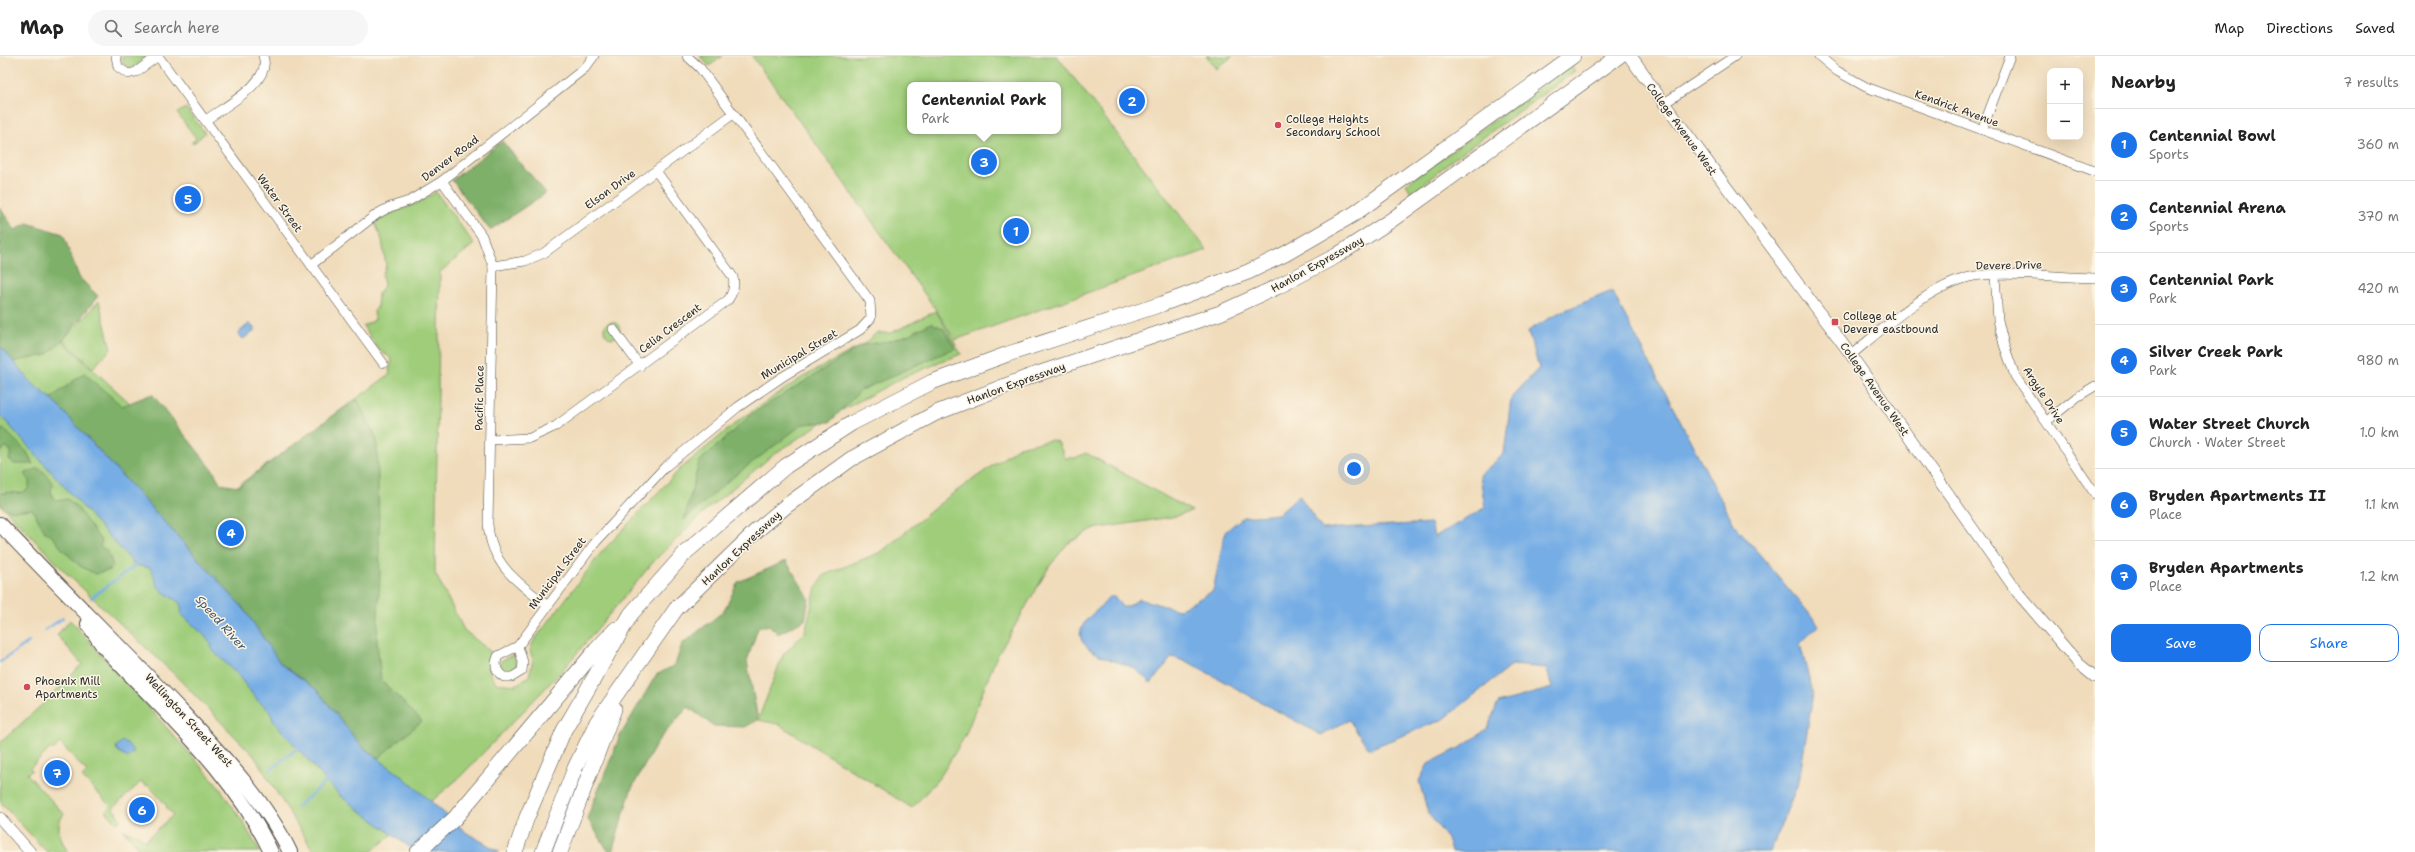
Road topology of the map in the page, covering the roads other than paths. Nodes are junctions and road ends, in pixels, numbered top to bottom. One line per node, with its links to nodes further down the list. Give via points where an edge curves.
1 (116, 56): 2 (street, Water Street, via 118,67 128,74 136,72)
2 (158, 56): 15 (street, Water Street)
3 (264, 56): 15 (street, via 265,69 258,81)
4 (594, 56): 19 (street, Denver Road, via 585,68)
5 (687, 56): 14 (street, Municipal Street, via 700,68)
6 (1573, 56): 35 (highway, via 1361,210 1285,254 1248,272 1162,304 1008,354 932,382 852,422 786,466 710,529 670,568)
7 (1619, 56): 38 (highway, Hanlon Expressway, via 1390,221 1336,256 1296,277 1220,313 1031,376 936,413 851,459 756,531 676,610)
8 (1630, 56): 12 (main road)
9 (1735, 56): 13 (street)
10 (1819, 56): 16 (street, Kendrick Avenue, via 1837,72 1866,87)
11 (2010, 56): 16 (street)
12 (1645, 78): 13 (street, College Avenue West)
13 (1664, 104): 25 (street, College Avenue West)
14 (733, 114): 17 (street, Elson Drive); 34 (street, Municipal Street, via 870,301 871,318 860,330 738,407 665,467 595,543)
15 (206, 120): 20 (street, Water Street)
16 (1982, 130): 18 (street, Kendrick Avenue)
17 (656, 170): 21 (street, Elson Drive, via 544,253 526,261); 27 (street, Celia Crescent, via 733,277 734,289 728,300)
18 (2094, 171)
19 (442, 181): 20 (street, Denver Road, via 409,201 377,214); 21 (street, Pacific Place, via 482,236)
20 (311, 265): 26 (street, Water Street)
21 (493, 266): 30 (street, Pacific Place)
22 (1995, 275): 23 (street, Devere Drive); 25 (street, Devere Drive, via 1969,278 1921,300); 29 (street, Argyle Drive, via 1998,320 2010,363 2022,387)
23 (2095, 278)
24 (613, 328): 27 (street)
25 (1851, 355): 37 (street, College Avenue West, via 2018,593 2079,664)
26 (383, 363)
27 (640, 366): 30 (street, Celia Crescent, via 547,431 523,439)
28 (2095, 386): 29 (street, via 2076,397)
29 (2046, 421): 31 (street, Argyle Drive)
30 (490, 440): 34 (street, Pacific Place, via 488,524 492,546 500,563 511,577)
31 (2095, 494)
32 (0, 524): 33 (main road, Wellington Street West)
33 (72, 600): 41 (main road, Wellington Street West, via 103,646 212,761 243,801); 42 (main road, Wellington Street West, via 124,650 231,764 282,835)
34 (548, 606): 36 (street, Municipal Street)
35 (631, 614): 43 (highway, via 596,650 455,818); 44 (highway, via 564,730 526,817)
36 (518, 646)
37 (2095, 677)
38 (623, 687): 45 (highway, Hanlon Expressway, via 597,722 575,768); 46 (highway)
39 (0, 818): 40 (street)
40 (30, 852)
41 (272, 852)
42 (290, 852)
43 (418, 852)
44 (515, 852)
45 (543, 852)
46 (560, 852)

